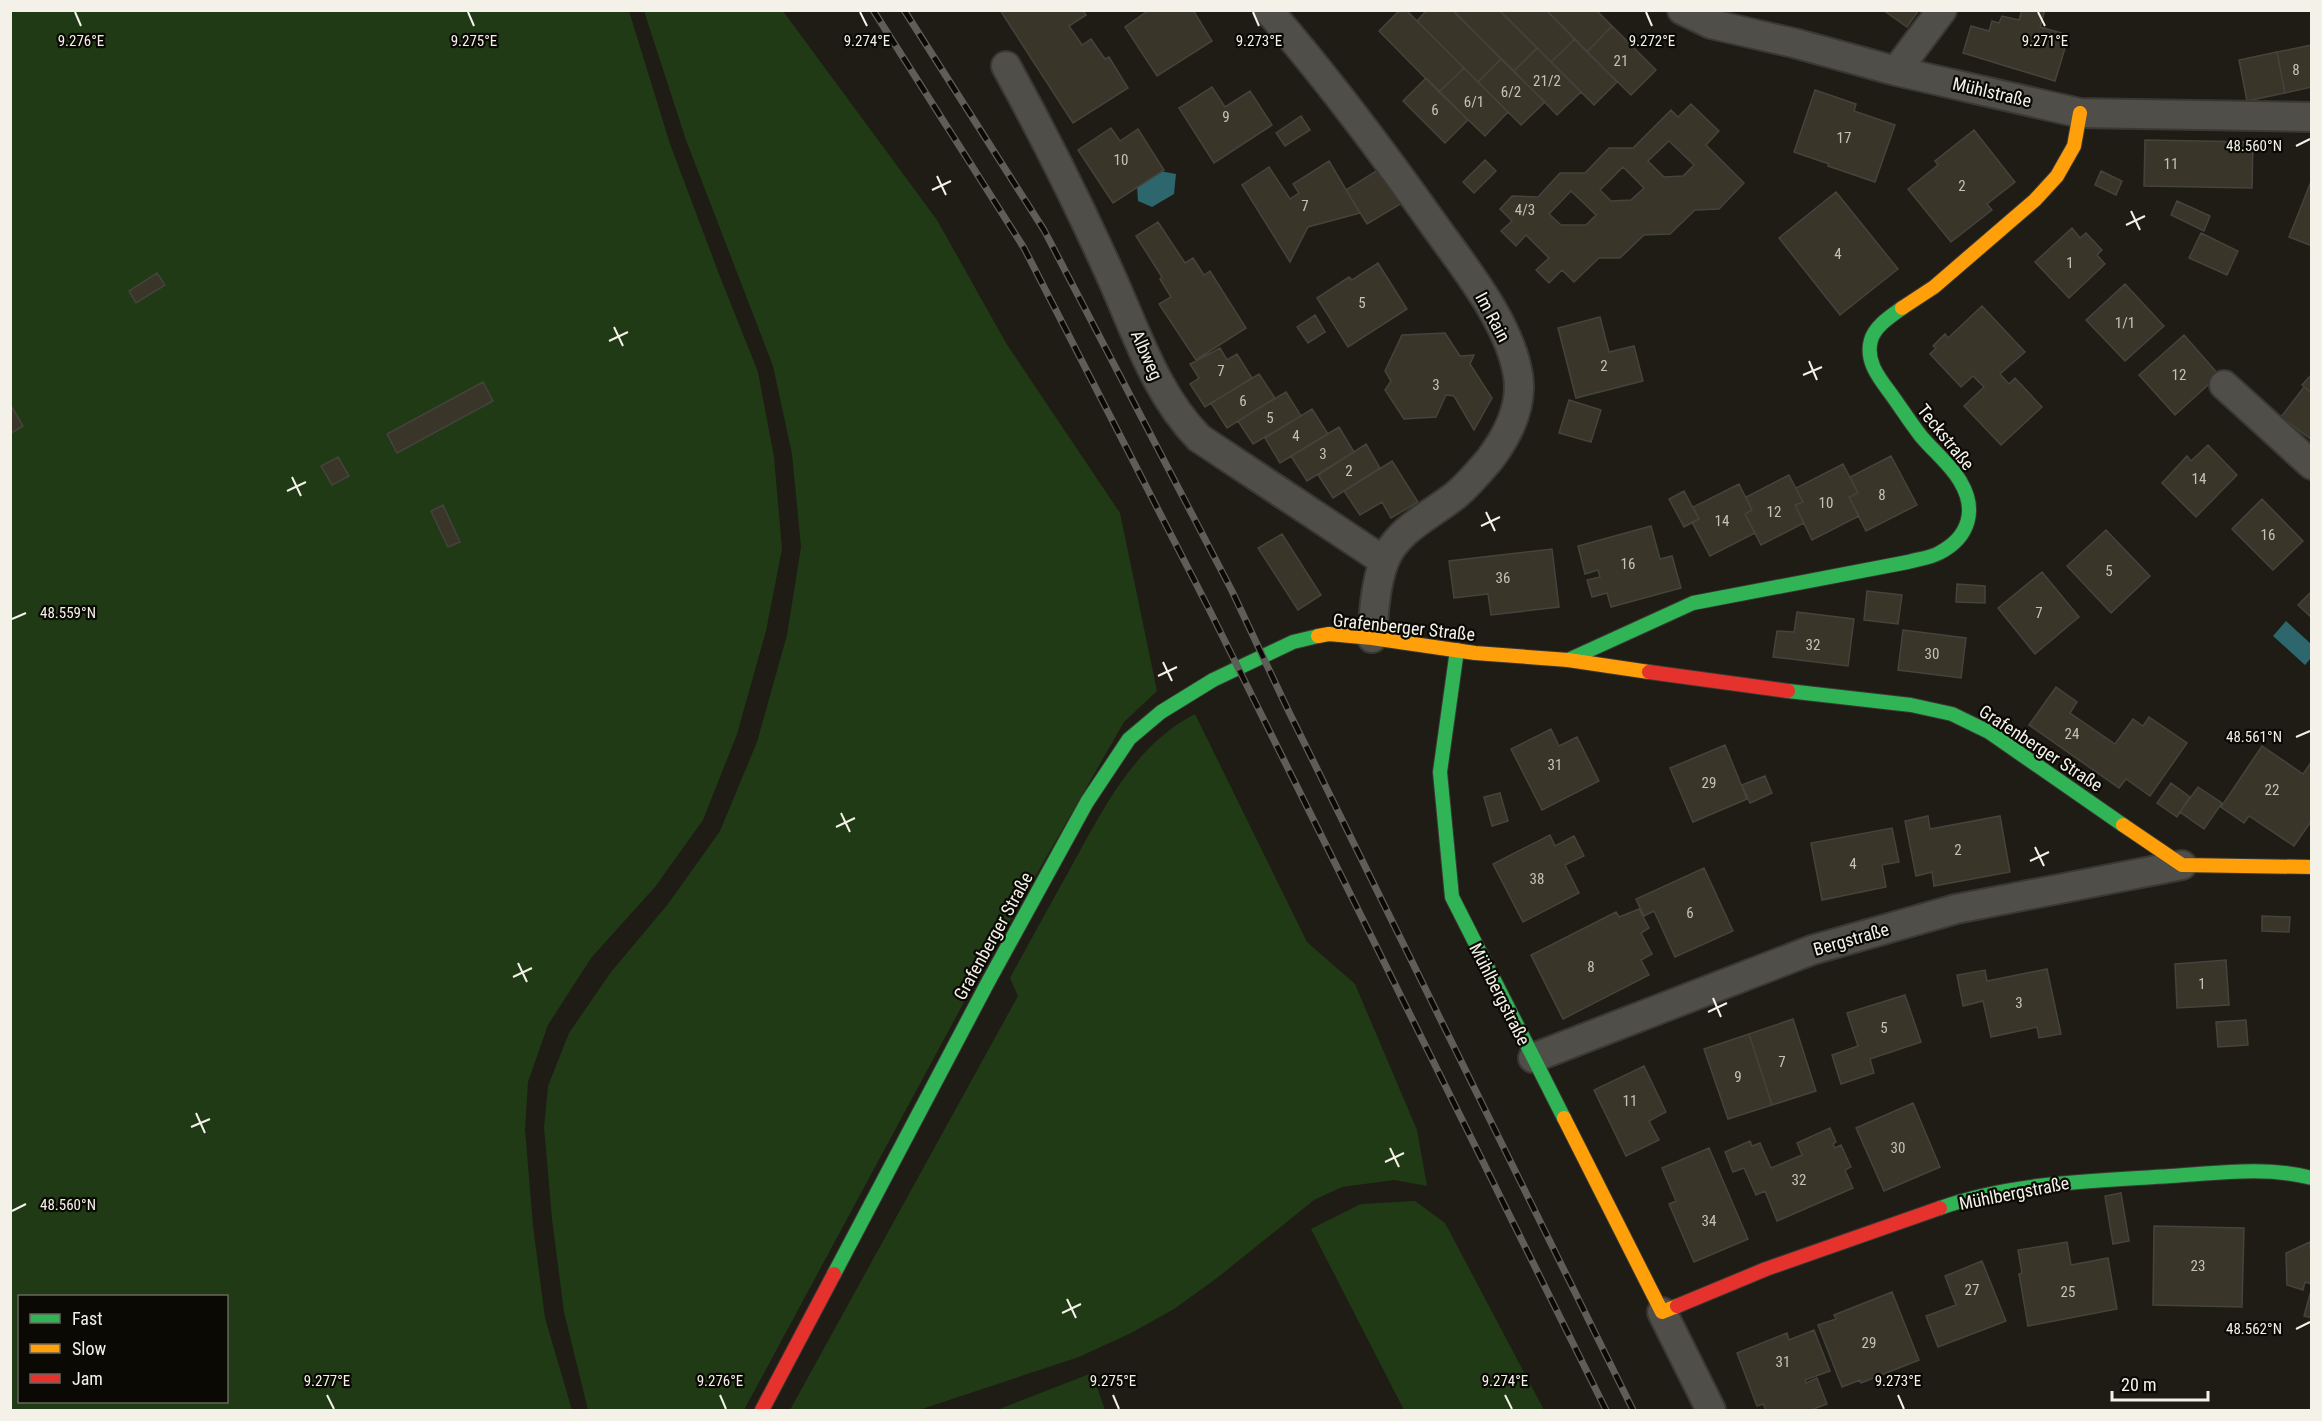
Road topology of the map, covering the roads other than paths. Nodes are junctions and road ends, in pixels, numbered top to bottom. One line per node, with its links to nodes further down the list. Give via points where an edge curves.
1 (1268, 10): 10 (street, Im Rain, via 1379,148 1465,268 1509,344 1518,376 1517,405 1509,429 1492,456 1456,495 1411,526)
2 (1682, 10): 5 (street, Mühlstraße, via 1711,24)
3 (1942, 10): 5 (street)
4 (1006, 66): 10 (street, Albweg, via 1054,154 1150,364 1180,419 1199,438)
5 (1896, 71): 6 (street, Mühlstraße)
6 (2080, 113): 7 (street, Mühlstraße); 13 (street, Teckstraße, via 2074,146 2035,200 1934,287 1884,321 1871,338 1869,351 1877,375 1920,435 1959,479 1969,499 1970,519 1959,538 1938,553 1908,562 1694,603)
7 (2312, 117)
8 (2224, 385): 9 (street)
9 (2312, 465)
10 (1384, 561): 11 (street, Im Rain)
11 (1372, 638): 12 (street, Grafenberger Straße); 19 (street, Grafenberger Straße, via 1329,634 1293,642 1213,680 1161,712 1129,739 1088,802 987,984)
12 (1457, 650): 13 (street, Grafenberger Straße); 16 (street, Mühlbergstraße, via 1440,772 1452,897)
13 (1568, 660): 14 (street, Grafenberger Straße, via 1911,705 1952,714 1989,732)
14 (2182, 865): 15 (street); 16 (street, Bergstraße, via 1956,909 1812,950)
15 (2312, 867)
16 (1533, 1058): 18 (street, Mühlbergstraße)
17 (2312, 1178): 18 (street, Mühlbergstraße, via 2288,1172 2251,1171 2070,1182 1971,1197 1766,1269)
18 (1662, 1312): 20 (street, Mühlbergstraße)
19 (762, 1410)
20 (1711, 1410)

